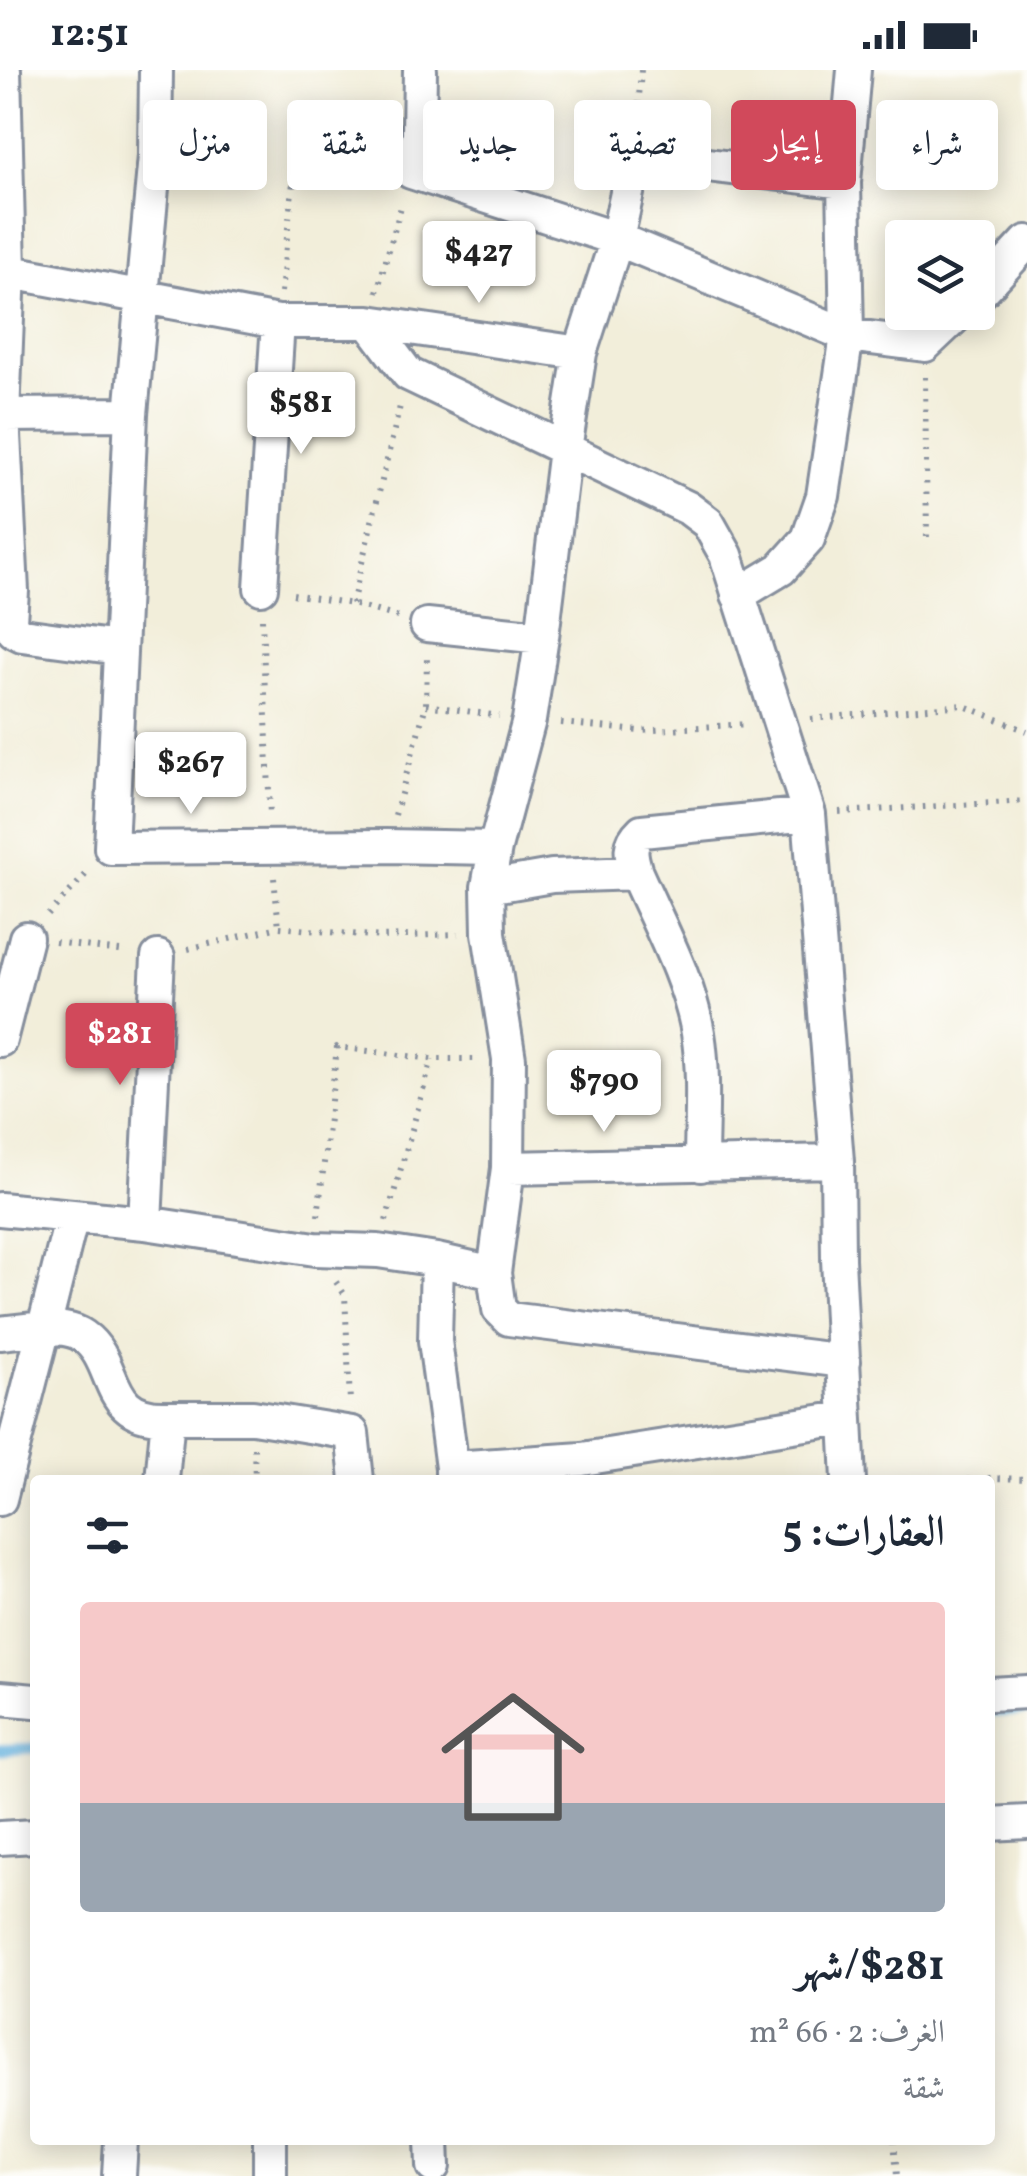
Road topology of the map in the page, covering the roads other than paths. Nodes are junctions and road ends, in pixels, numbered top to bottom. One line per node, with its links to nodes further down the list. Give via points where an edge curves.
1 (4, 70): 10 (street)
2 (156, 70): 12 (street)
3 (420, 70): 8 (street, via 420,135 411,172)
4 (854, 70): 5 (street)
5 (851, 100)
6 (731, 168): 8 (street, via 636,156)
7 (844, 190): 16 (street)
8 (617, 238): 16 (street); 17 (street)
9 (1027, 242): 11 (street)
10 (4, 270): 12 (street); 19 (street)
11 (995, 277)
12 (141, 298): 13 (street); 18 (street)
13 (278, 322): 14 (street); 21 (street)
14 (369, 322): 17 (street); 20 (street, via 408,374)
15 (940, 330): 16 (street, via 924,345)
16 (847, 336): 22 (street, via 824,496 808,539 781,568)
17 (580, 352): 20 (street)
18 (131, 414): 19 (street); 25 (street)
19 (4, 415): 25 (street, via 14,631)
20 (565, 449): 22 (street, via 708,523); 24 (street)
21 (261, 588)
22 (738, 596): 26 (street)
23 (427, 625): 24 (street)
24 (542, 637): 27 (street)
25 (118, 648): 27 (street, via 111,848)
26 (809, 814): 28 (street, via 642,831 630,848); 33 (street)
27 (495, 848): 29 (street)
28 (636, 873): 29 (street, via 552,876); 34 (street, via 690,996 698,1034)
29 (488, 888): 35 (street, via 488,933 509,1059)
30 (26, 938): 32 (street)
31 (158, 956): 38 (street)
32 (0, 1040)
33 (837, 1160): 34 (street); 43 (street)
34 (701, 1165): 35 (street)
35 (508, 1168): 40 (street)
36 (0, 1209): 37 (street)
37 (72, 1216): 38 (street); 41 (street)
38 (145, 1222): 39 (street)
39 (438, 1260): 40 (street); 46 (street, via 434,1341)
40 (494, 1274): 43 (street, via 499,1308 509,1319)
41 (44, 1328): 42 (street); 44 (street, via 80,1334 94,1346 127,1406); 50 (street)
42 (0, 1333)
43 (844, 1361): 45 (street)
44 (168, 1417): 47 (street); 48 (street, via 253,1417 352,1434)
45 (844, 1418): 46 (street); 49 (street)
46 (452, 1474)
47 (162, 1475)
48 (356, 1475)
49 (849, 1475)
50 (0, 1499)
51 (1027, 1692): 52 (street)
52 (995, 1694)
53 (0, 1698): 54 (street)
54 (30, 1701)
55 (1027, 1822): 56 (street)
56 (995, 1824)
57 (30, 1836): 58 (street)
58 (0, 1838)
59 (121, 2145): 61 (street)
60 (270, 2145): 62 (street)
61 (119, 2176)
62 (270, 2176)

